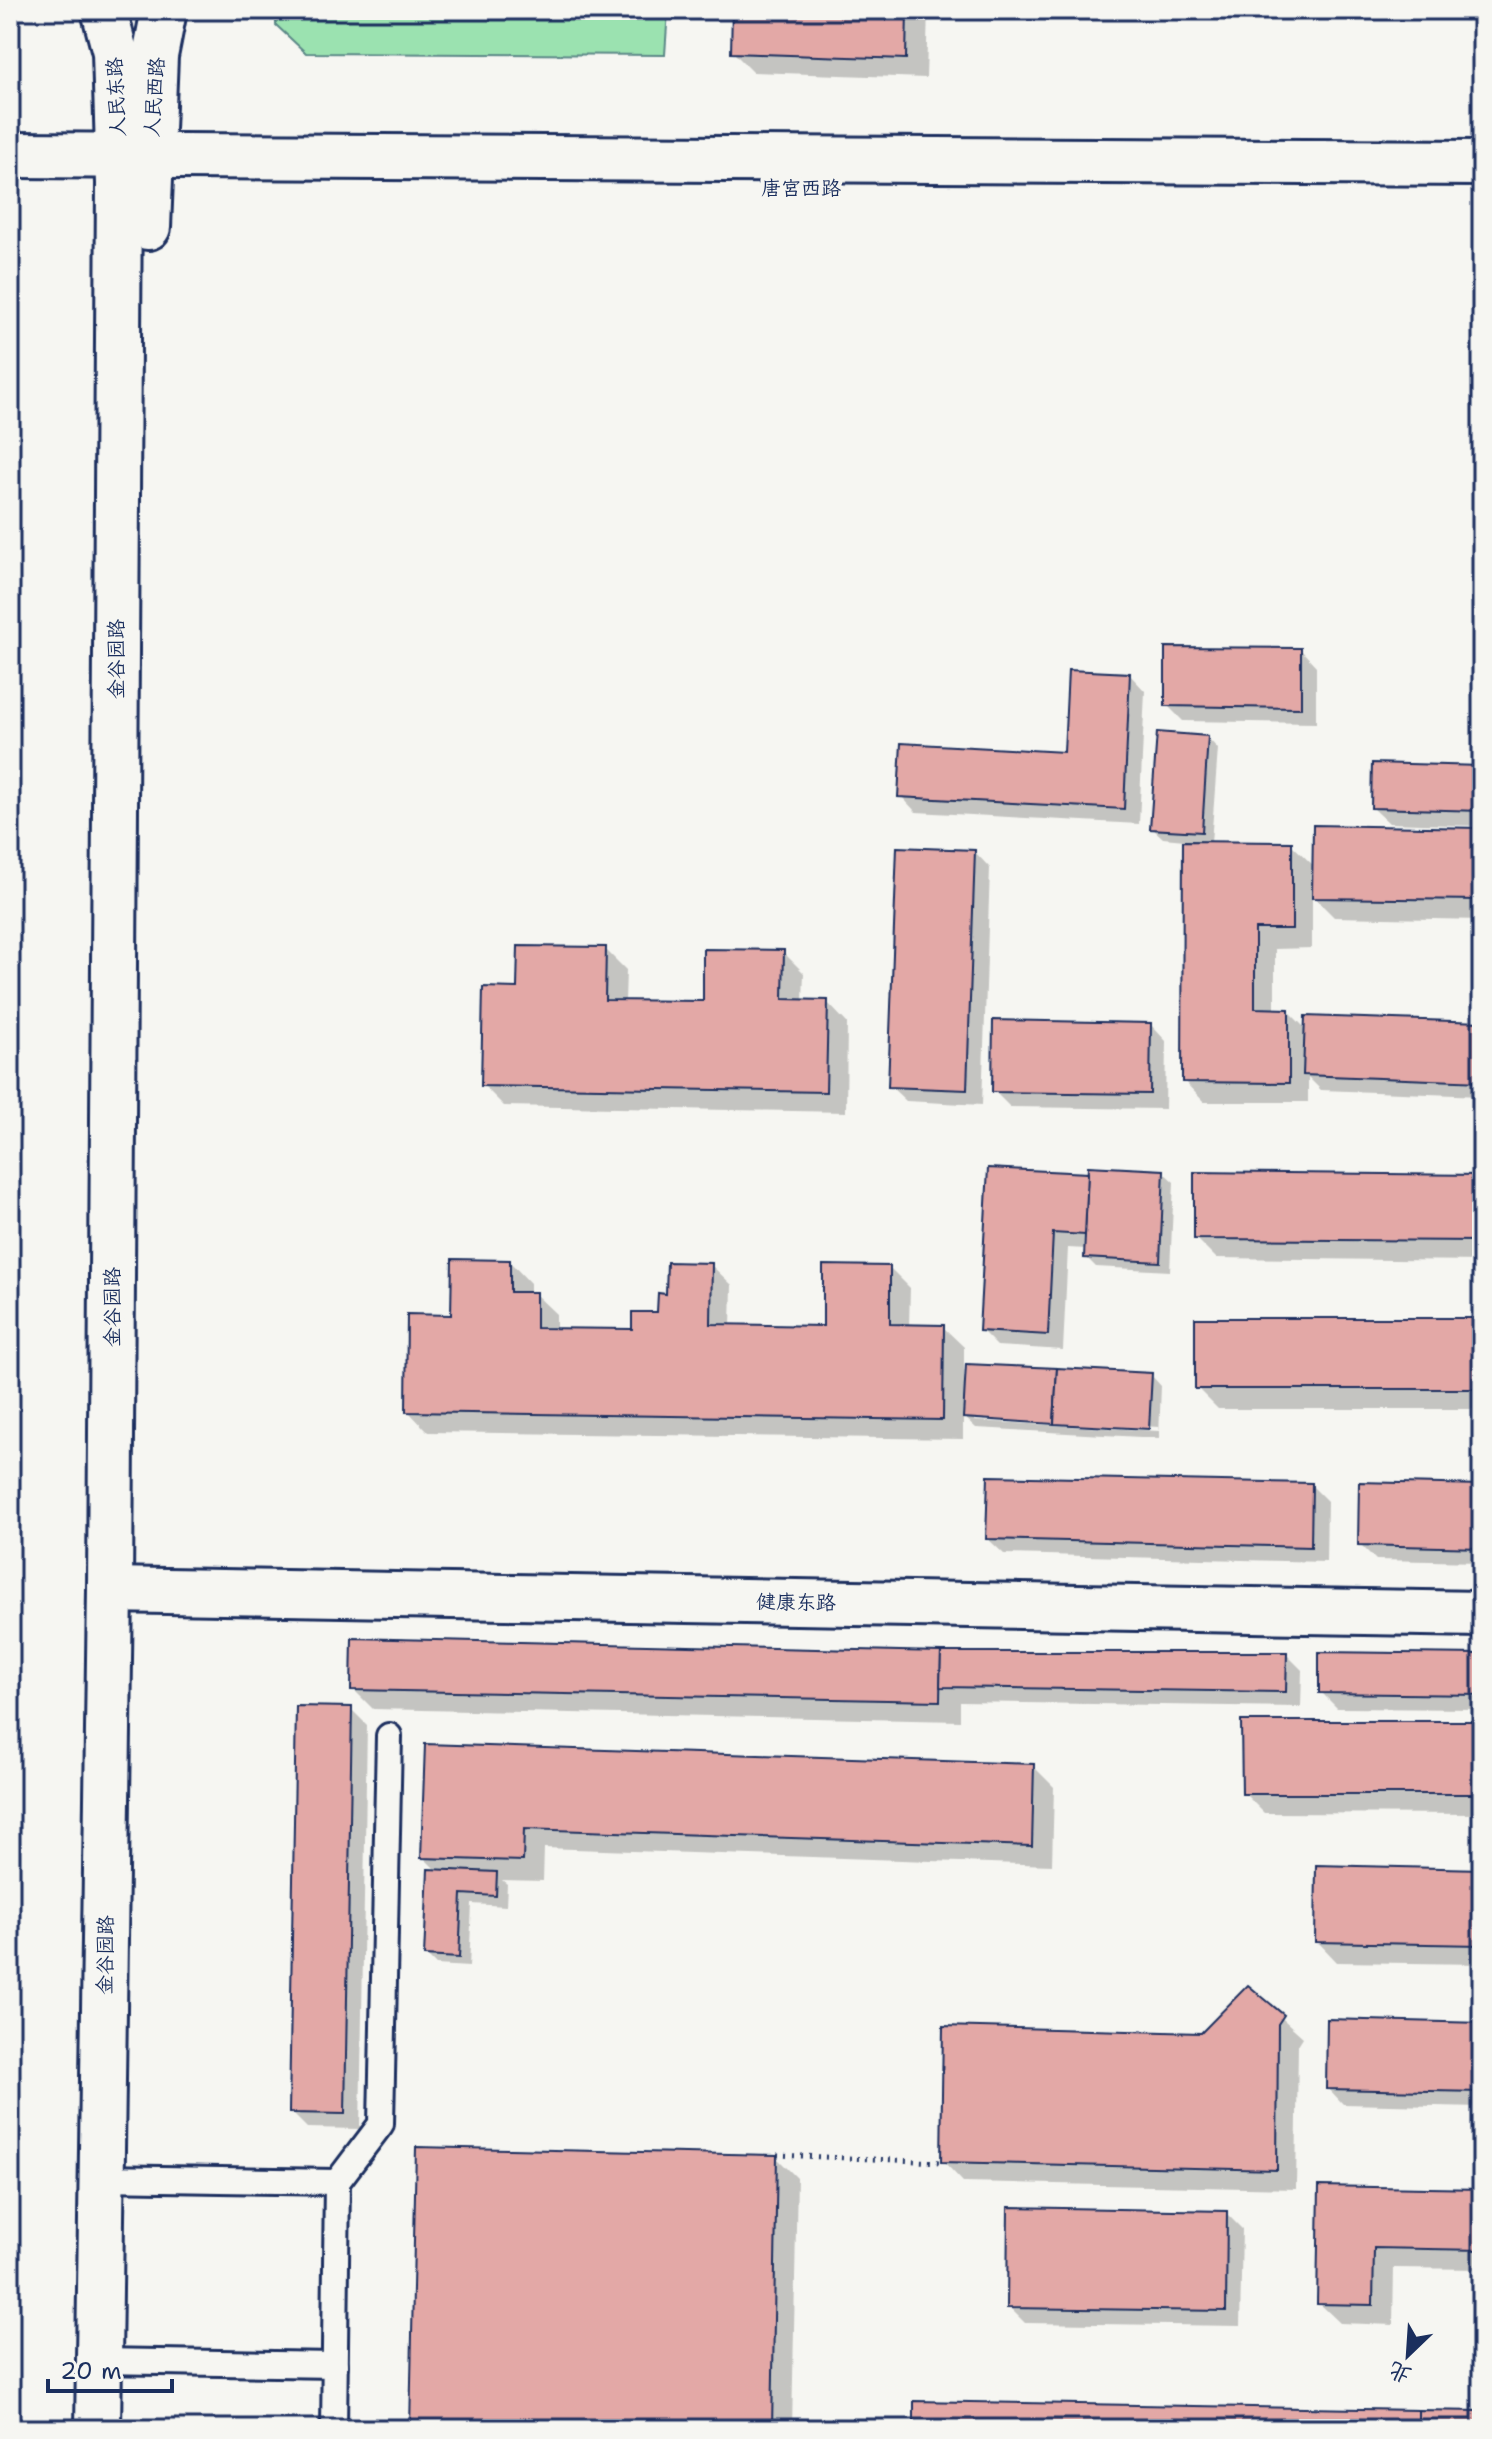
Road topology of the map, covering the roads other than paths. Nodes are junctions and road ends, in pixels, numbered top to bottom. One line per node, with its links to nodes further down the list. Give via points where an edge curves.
1 (104, 10): 5 (main road, 人民东路)
2 (164, 10): 5 (main road, 人民西路)
3 (10, 155): 5 (main road)
4 (1482, 163): 5 (main road, 唐宫西路)
5 (134, 171): 6 (main road); 7 (main road, 唐宫西路); 8 (main road, 金谷园路)
6 (10, 183)
7 (1482, 191)
8 (122, 1590): 9 (main road, 健康东路); 11 (main road, 金谷园路)
9 (1482, 1614)
10 (389, 1736): 12 (lane, via 381,2124)
11 (115, 2178): 12 (lane); 13 (main road, 金谷园路)
12 (337, 2182): 14 (lane)
13 (113, 2361): 14 (lane); 15 (main road, 金谷园路); 16 (main road, 金谷园路)
14 (335, 2365): 17 (lane)
15 (98, 2429)
16 (125, 2429)
17 (334, 2429)

